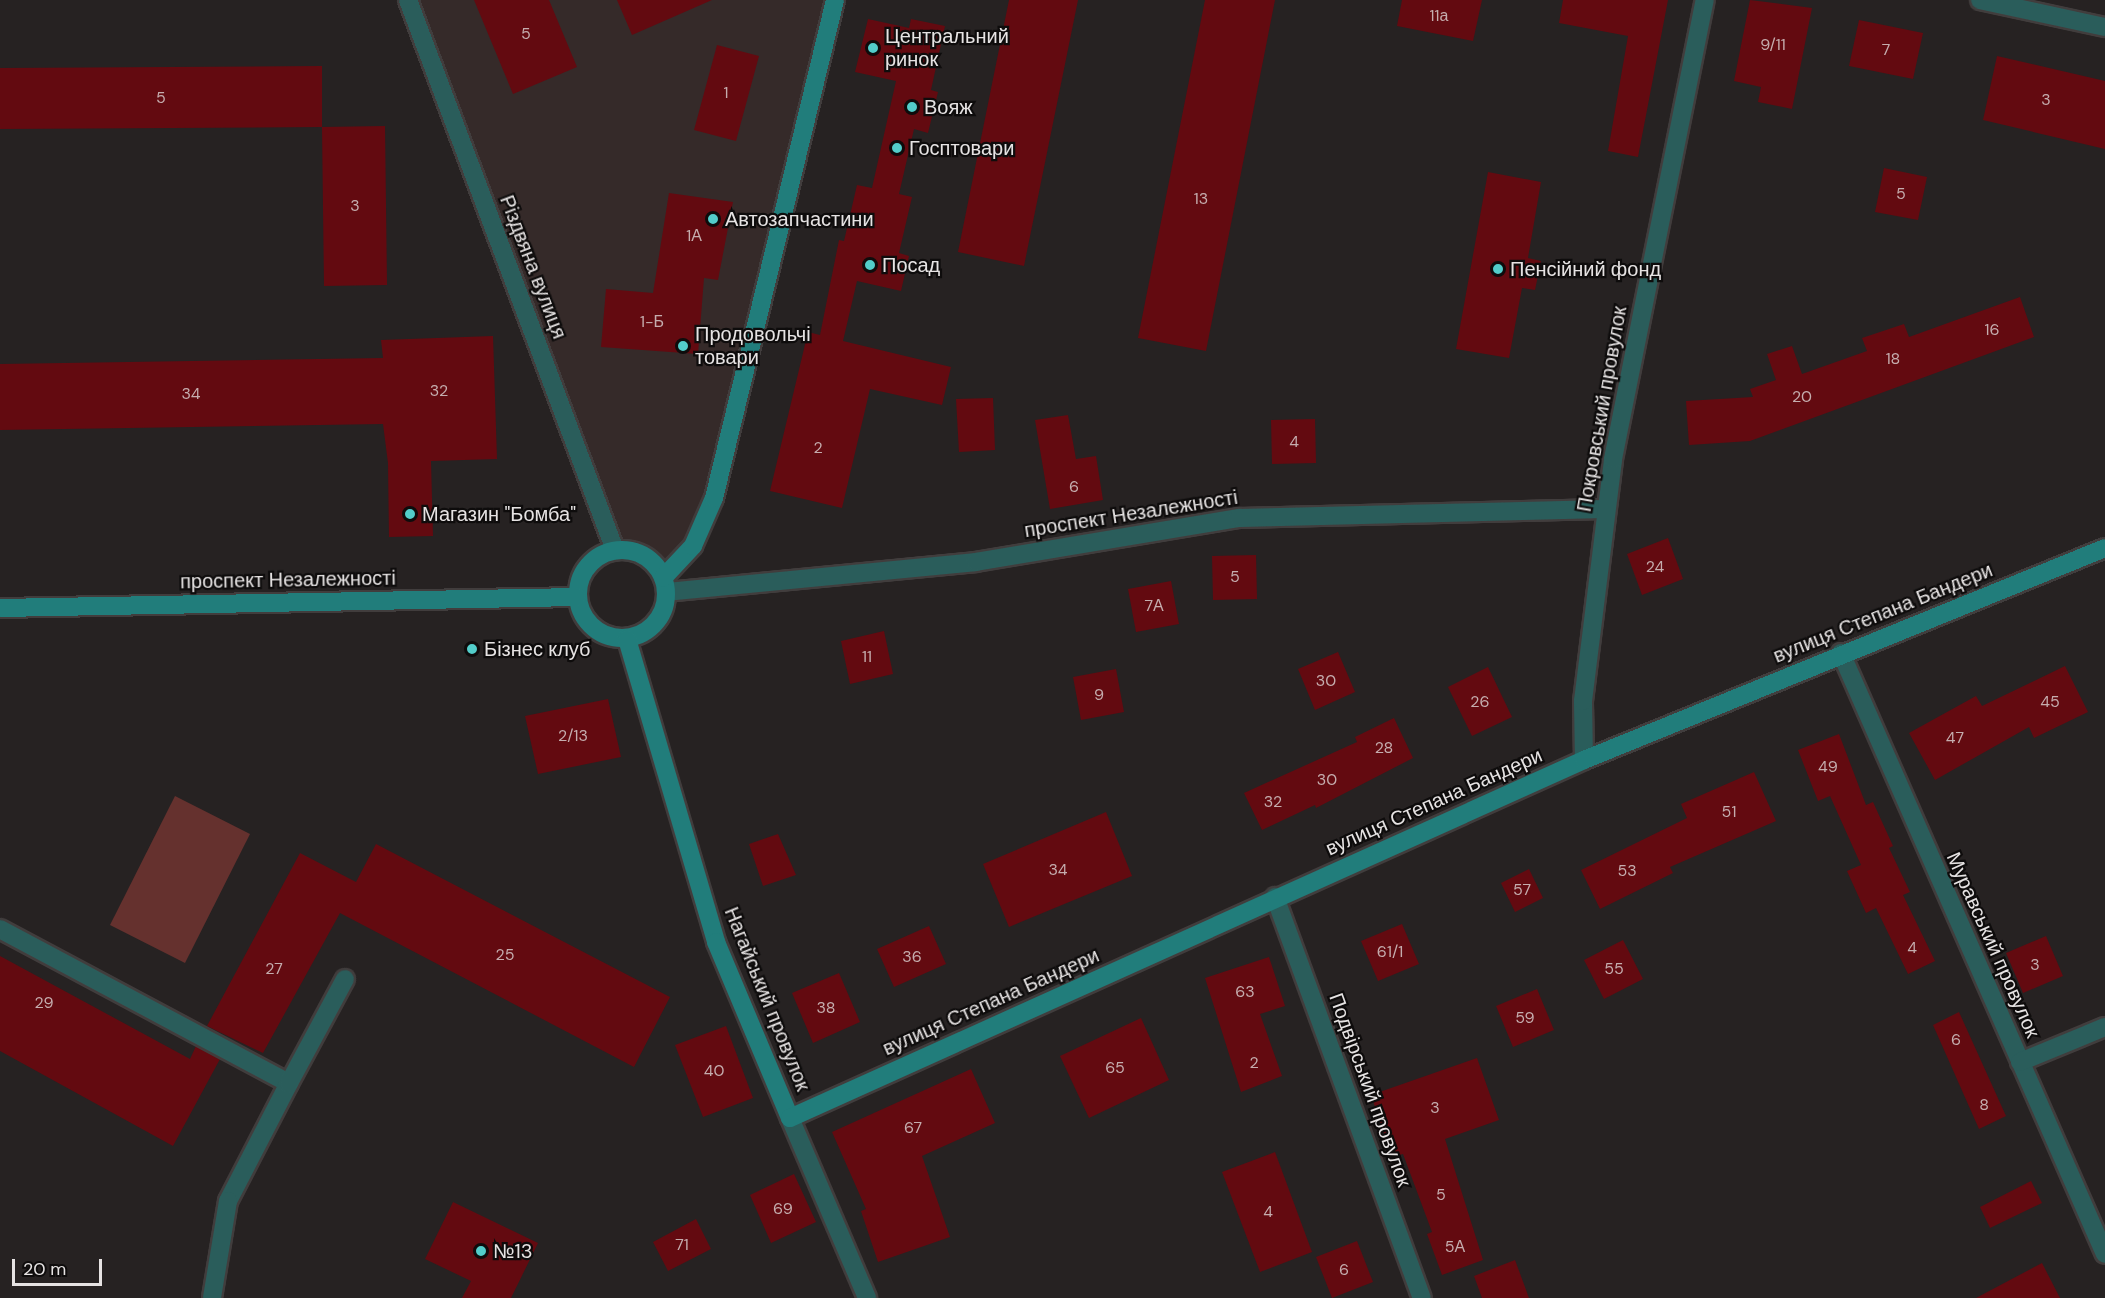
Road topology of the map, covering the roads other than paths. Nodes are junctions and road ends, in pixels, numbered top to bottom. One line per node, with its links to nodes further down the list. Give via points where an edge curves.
1 (408, 0): 8 (street, Різдвяна вулиця)
2 (835, 0): 9 (street, via 714,498 693,546)
3 (1704, 0): 6 (street, Покровський провулок)
4 (1980, 0): 5 (street)
5 (2105, 27)
6 (1605, 509): 9 (street, проспект Незалежності, via 1239,518 976,562); 14 (street, Покровський провулок, via 1583,701)
7 (2105, 548): 13 (street, вулиця Степана Бандери)
8 (615, 550): 9 (street, via 632,551 648,558); 10 (street, via 602,554 583,571)
9 (665, 585): 12 (street, via 660,617 640,635)
10 (577, 597): 11 (street, проспект Незалежності); 12 (street, via 580,611 599,633)
11 (0, 608)
12 (627, 639): 21 (street, Нагайський провулок, via 716,942)
13 (1841, 653): 14 (street, вулиця Степана Бандери); 19 (street, Муравський провулок)
14 (1584, 760): 15 (street, вулиця Степана Бандери)
15 (1275, 897): 21 (street, вулиця Степана Бандери); 25 (street, Подвірський провулок)
16 (0, 929): 20 (street)
17 (345, 979): 20 (street)
18 (2105, 1027): 19 (street)
19 (2020, 1062): 22 (street, Муравський провулок)
20 (289, 1083): 23 (street, via 228,1201)
21 (790, 1118): 24 (street, Нагайський провулок)
22 (2105, 1254)
23 (212, 1298)
24 (867, 1298)
25 (1422, 1298)

